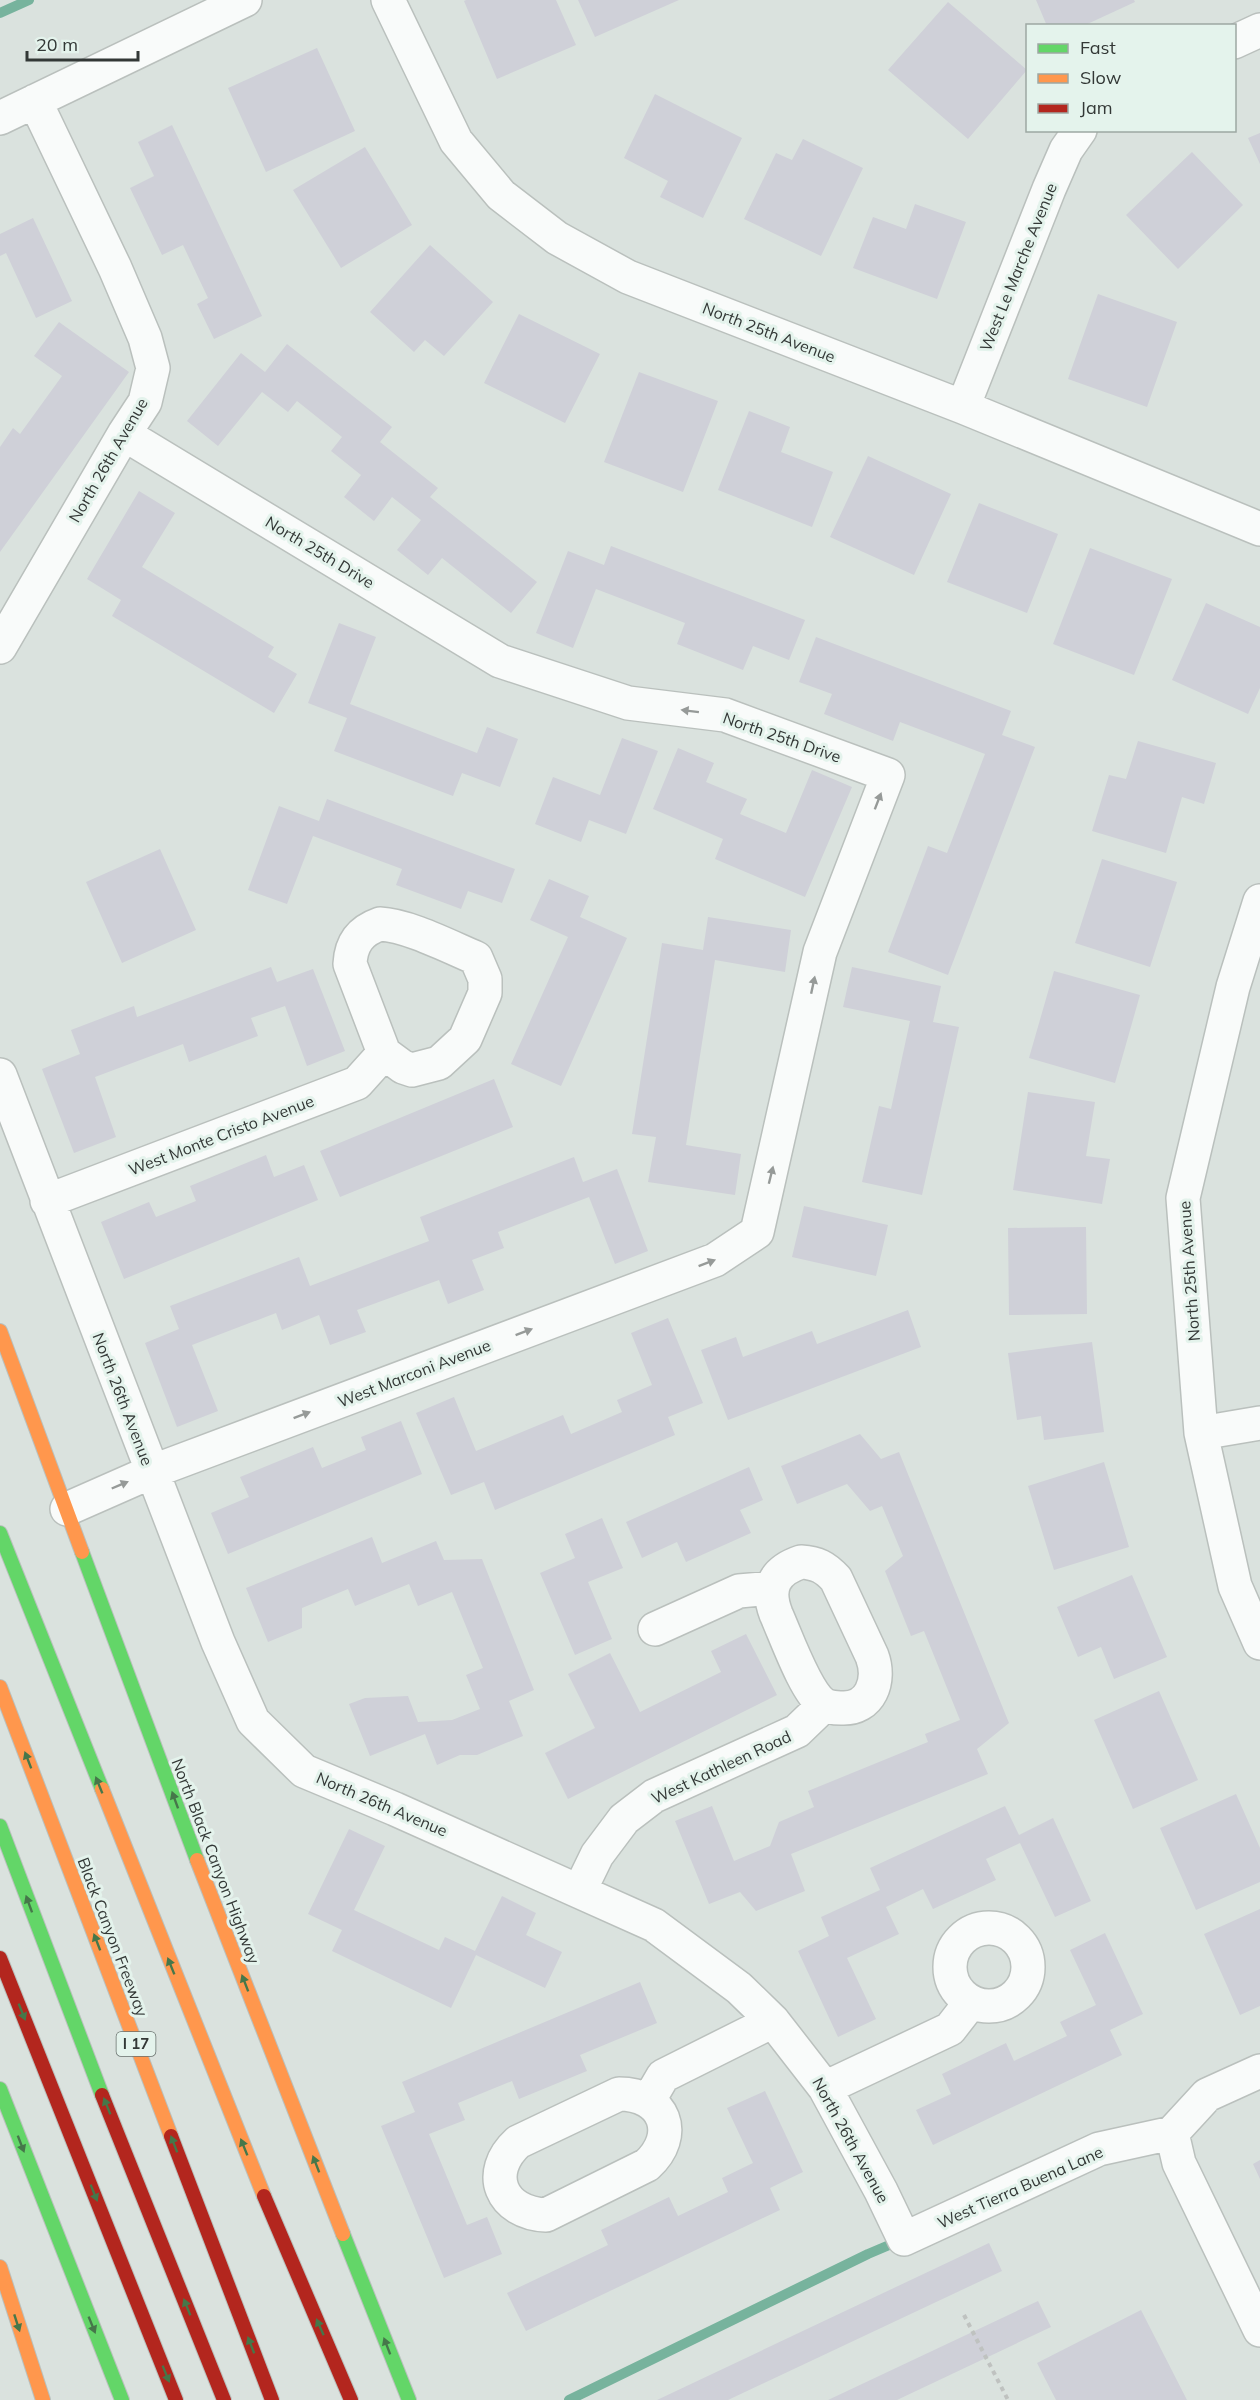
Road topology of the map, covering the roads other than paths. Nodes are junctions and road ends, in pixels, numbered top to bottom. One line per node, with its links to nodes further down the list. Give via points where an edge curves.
1 (245, 0): 5 (street)
2 (388, 0): 8 (street, North 25th Avenue, via 456,141 501,195 557,238 628,277)
3 (1260, 30): 4 (street)
4 (1236, 41)
5 (35, 101): 6 (street); 9 (street, North 26th Avenue, via 116,268 145,338 153,368 145,402)
6 (0, 118)
7 (1079, 132): 8 (street, West Le Marche Avenue, via 1049,189)
8 (963, 407): 10 (street, North 25th Avenue)
9 (124, 434): 11 (street, North 26th Avenue); 16 (street, North 25th Drive, one-way to 9, via 820,952 888,775 725,715 628,703 500,661)
10 (1260, 529)
11 (0, 647)
12 (1260, 901): 19 (street, North 25th Avenue, via 1233,987 1183,1198)
13 (384, 1053): 13 (street, via 412,1070 439,1063 465,1039 484,993 485,980 476,958 393,925 373,926 357,938 350,964); 15 (street, West Monte Cristo Avenue, via 357,1083)
14 (0, 1075): 15 (street, North 26th Avenue)
15 (47, 1201): 20 (street, North 26th Avenue)
16 (757, 1232): 20 (street, West Marconi Avenue, one-way to 16, via 715,1260)
17 (0, 1331): 21 (main road, North Black Canyon Highway)
18 (1260, 1423): 19 (street)
19 (1200, 1433): 25 (street, North 25th Avenue, via 1234,1586)
20 (151, 1472): 21 (street, West Marconi Avenue, one-way to 20); 29 (street, North 26th Avenue, via 253,1721 304,1771)
21 (67, 1509): 47 (main road, North Black Canyon Highway, one-way to 21, via 214,1906)
22 (0, 1533): 46 (main road, one-way to 22, via 283,2243)
23 (772, 1588): 24 (street, via 740,1591); 27 (street, via 771,1602 776,1614 811,1692); 27 (street, via 788,1567 801,1562 827,1569 836,1579 872,1656 876,1669 870,1695 860,1704 846,1708)
24 (655, 1629)
25 (1260, 1643)
26 (0, 1687): 45 (main road, Black Canyon Freeway / I 17, one-way to 26)
27 (824, 1705): 29 (street, West Kathleen Road, via 797,1731 654,1796 624,1820 597,1855)
28 (0, 1826): 44 (main road, one-way to 28, via 70,2014)
29 (580, 1890): 32 (street, North 26th Avenue, via 654,1925 739,1988)
30 (0, 1958): 43 (main road, one-way to 43)
31 (971, 2002): 34 (street, via 950,2029)
32 (773, 2021): 34 (street, North 26th Avenue); 36 (street, via 663,2076)
33 (1260, 2071): 37 (street, via 1207,2095)
34 (825, 2088): 38 (street, North 26th Avenue)
35 (0, 2089): 42 (main road, one-way to 42)
36 (649, 2100): 36 (street, via 635,2094 620,2094 518,2142 506,2153 500,2167 506,2197 516,2208 530,2214 546,2214 647,2165 665,2141 665,2125)
37 (1172, 2133): 38 (street, West Tierra Buena Lane, via 1099,2149); 40 (street, via 1179,2163)
38 (904, 2239)
39 (0, 2267): 41 (main road, one-way to 41)
40 (1260, 2330)
41 (43, 2400)
42 (122, 2400)
43 (176, 2400)
44 (224, 2400)
45 (272, 2400)
46 (351, 2400)
47 (409, 2400)

